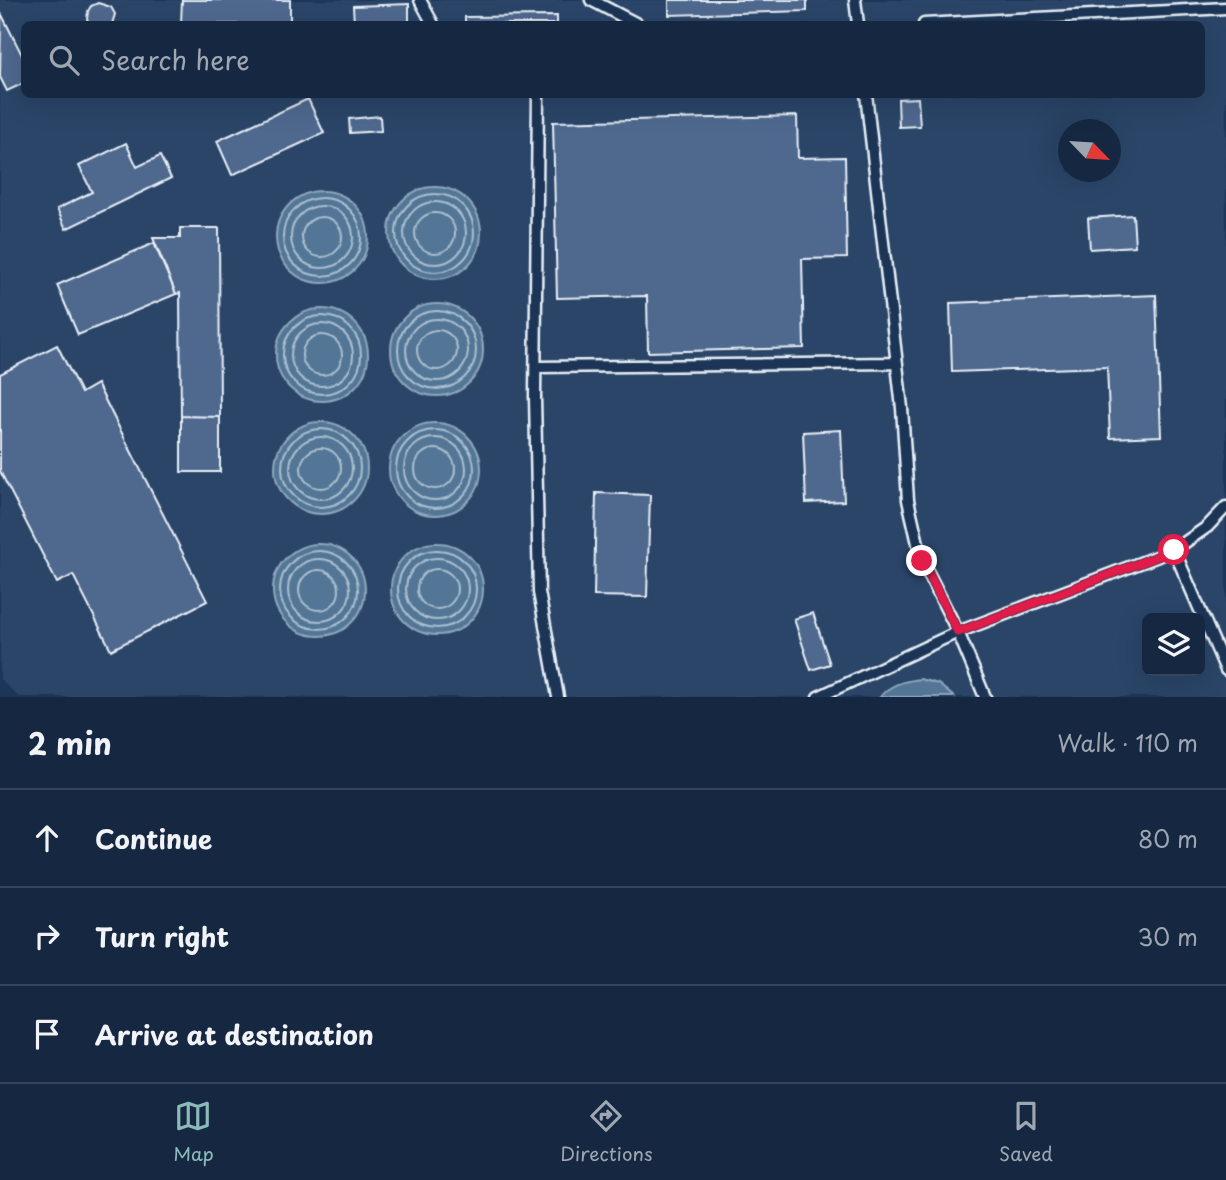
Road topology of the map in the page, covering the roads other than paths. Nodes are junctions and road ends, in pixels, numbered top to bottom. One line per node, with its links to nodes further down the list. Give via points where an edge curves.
1 (419, 0): 5 (lane)
2 (591, 0): 6 (lane)
3 (855, 0): 7 (lane)
4 (1226, 8): 8 (lane)
5 (431, 21)
6 (631, 21)
7 (858, 21)
8 (981, 21)
9 (538, 98): 12 (lane)
10 (866, 98): 11 (lane)
11 (897, 363): 12 (lane); 15 (lane, via 908,500 922,561)
12 (536, 367): 17 (lane, via 539,592)
13 (1226, 507): 14 (lane)
14 (1174, 550): 15 (lane); 16 (lane)
15 (958, 632): 18 (lane); 19 (lane)
16 (1226, 670)
17 (558, 697)
18 (818, 697)
19 (985, 697)

